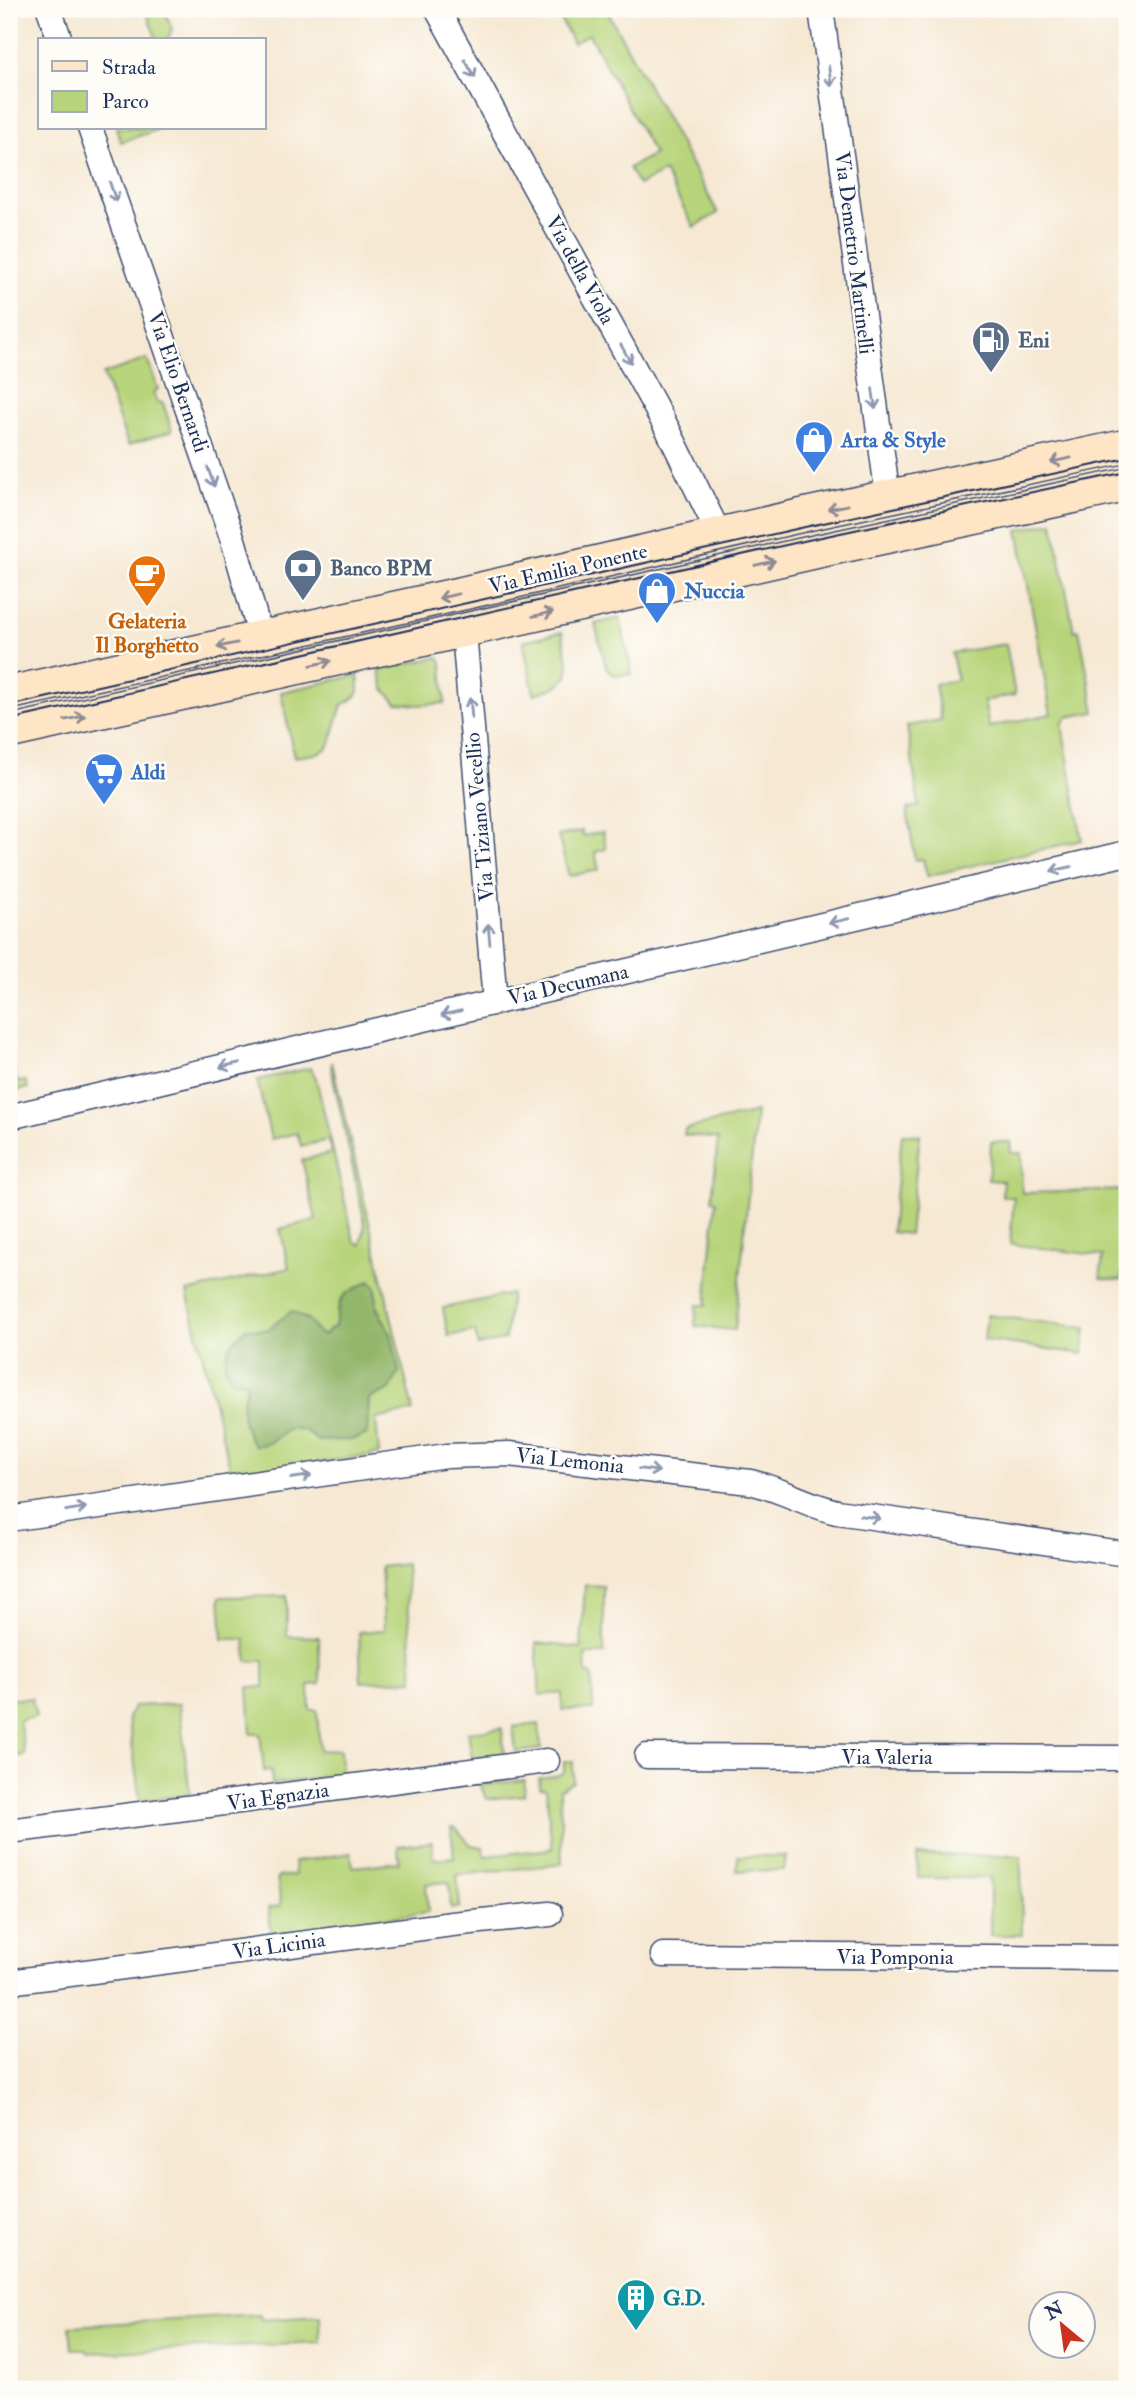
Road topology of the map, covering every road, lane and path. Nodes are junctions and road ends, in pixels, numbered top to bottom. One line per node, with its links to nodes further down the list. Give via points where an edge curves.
1 (49, 9): 4 (street)
2 (437, 9): 9 (street, Via della Viola, one-way to 9, via 668,430)
3 (821, 9): 8 (street, Via Demetrio Martinelli, one-way to 8)
4 (59, 38)
5 (91, 130): 11 (street, Via Elio Bernardi, one-way to 11, via 234,543)
6 (1127, 446): 8 (main road, Via Emilia Ponente, one-way to 8)
7 (1127, 485): 10 (main road, Via Emilia Ponente, one-way to 7)
8 (888, 497): 9 (main road, Via Emilia Ponente, one-way to 9)
9 (719, 534): 11 (main road, Via Emilia Ponente, one-way to 11)
10 (464, 632): 13 (main road, Via Emilia Ponente, one-way to 10); 15 (street, Via Tiziano Vecellio, one-way to 10)
11 (261, 638): 12 (main road, Via Emilia Ponente, one-way to 12)
12 (9, 693)
13 (9, 732)
14 (1127, 853): 15 (street, Via Decumana, one-way to 15)
15 (495, 1002): 16 (street, Via Decumana, one-way to 16)
16 (9, 1117)
17 (9, 1519): 18 (street, Via Lemonia, one-way to 18, via 447,1456 509,1454 750,1482 837,1512)
18 (1127, 1554)
19 (647, 1756): 20 (street, Via Valeria)
20 (1127, 1758)
21 (547, 1761): 22 (street, Via Egnazia)
22 (9, 1831)
23 (550, 1914): 26 (street, Via Licinia)
24 (663, 1955): 25 (street, Via Pomponia)
25 (1127, 1958)
26 (9, 1982)

